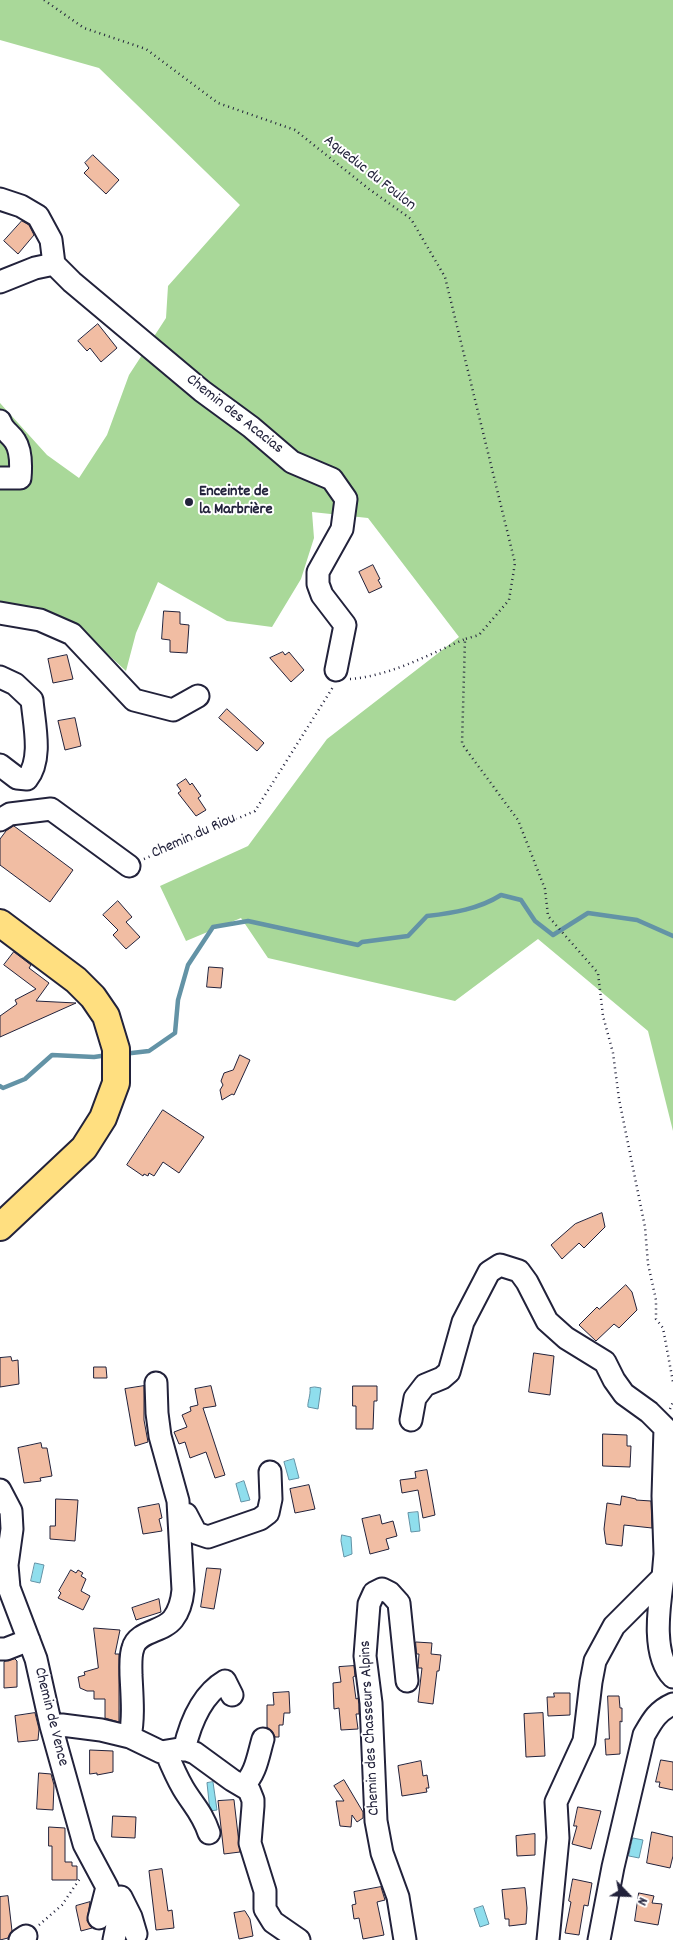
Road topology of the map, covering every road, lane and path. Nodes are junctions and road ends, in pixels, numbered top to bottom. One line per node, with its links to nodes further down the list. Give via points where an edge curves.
1 (44, 0): 8 (path, Aqueduc du Foulon, via 84,28 146,49 218,103 295,130 411,220 445,277 516,563 509,600 479,635)
2 (0, 199): 3 (street, via 38,216 51,240)
3 (54, 264): 4 (street); 9 (street, Chemin des Acacias, via 202,391 251,426 292,462 332,479 346,499 342,530 318,572 322,595 345,625)
4 (0, 282)
5 (0, 421): 6 (street, via 2,428 16,442 21,466 20,478)
6 (0, 478)
7 (0, 613): 11 (street, via 40,620 72,634 134,700 172,710)
8 (464, 639): 9 (path, Aqueduc du Foulon, via 402,666 364,678); 17 (path, via 462,744 518,820 545,889 548,916 598,973 603,1016 613,1053 645,1226 656,1319 663,1328)
9 (337, 675): 14 (path, Chemin du Riou, via 254,811)
10 (0, 676): 12 (street, via 15,684 32,700 36,750 31,773 26,779 17,778)
11 (198, 696)
12 (0, 764)
13 (0, 820): 14 (street, via 10,814 51,809)
14 (129, 866)
15 (0, 923): 16 (main road, via 93,996 106,1016 116,1049 116,1083 103,1118 84,1148)
16 (0, 1228)
17 (673, 1382)
18 (156, 1383): 22 (street, via 160,1436)
19 (411, 1420): 23 (street, via 415,1398 425,1385 449,1372 463,1322 489,1272 500,1265 519,1271 547,1321 566,1338 605,1362 624,1394 665,1428 665,1554)
20 (270, 1472): 22 (street, via 271,1499 268,1513 260,1519 208,1537 196,1533 186,1514)
21 (0, 1490): 24 (street, Chemin de Vence, via 11,1510 12,1520)
22 (180, 1513): 32 (street, via 181,1605 172,1620 137,1640 133,1647)
23 (662, 1578): 27 (street, via 658,1620 662,1658); 45 (street, via 614,1626 595,1661 584,1741 556,1802 558,1838)
24 (4, 1592): 25 (street, Chemin de Vence)
25 (29, 1640): 26 (street); 31 (street, Chemin de Vence)
26 (0, 1649)
27 (673, 1677)
28 (407, 1681): 44 (street, Chemin des Chasseurs Alpins, via 400,1603 390,1592 382,1589 374,1593 369,1604 365,1656 371,1703 376,1822 382,1853 398,1897)
29 (232, 1695): 34 (street, via 225,1681 215,1687)
30 (673, 1704): 46 (street, via 654,1716 644,1735)
31 (51, 1726): 32 (street, via 100,1730); 37 (street, Chemin de Vence)
32 (130, 1737): 34 (street, via 161,1752)
33 (263, 1739): 35 (street, via 250,1779)
34 (175, 1751): 35 (street, via 195,1753); 36 (street, via 172,1767 204,1817)
35 (243, 1786): 43 (street, via 249,1790 253,1800 250,1843 265,1891 265,1909 273,1922)
36 (209, 1832)
37 (92, 1861): 38 (street, Chemin de Vence); 41 (path, via 62,1905)
38 (105, 1883): 39 (street); 40 (street, via 109,1879 119,1892); 42 (street, Chemin de Vence, via 119,1916)
39 (99, 1918)
40 (136, 1934)
41 (23, 1938)
42 (114, 1940)
43 (299, 1940)
44 (405, 1940)
45 (548, 1940)
46 (599, 1940)

